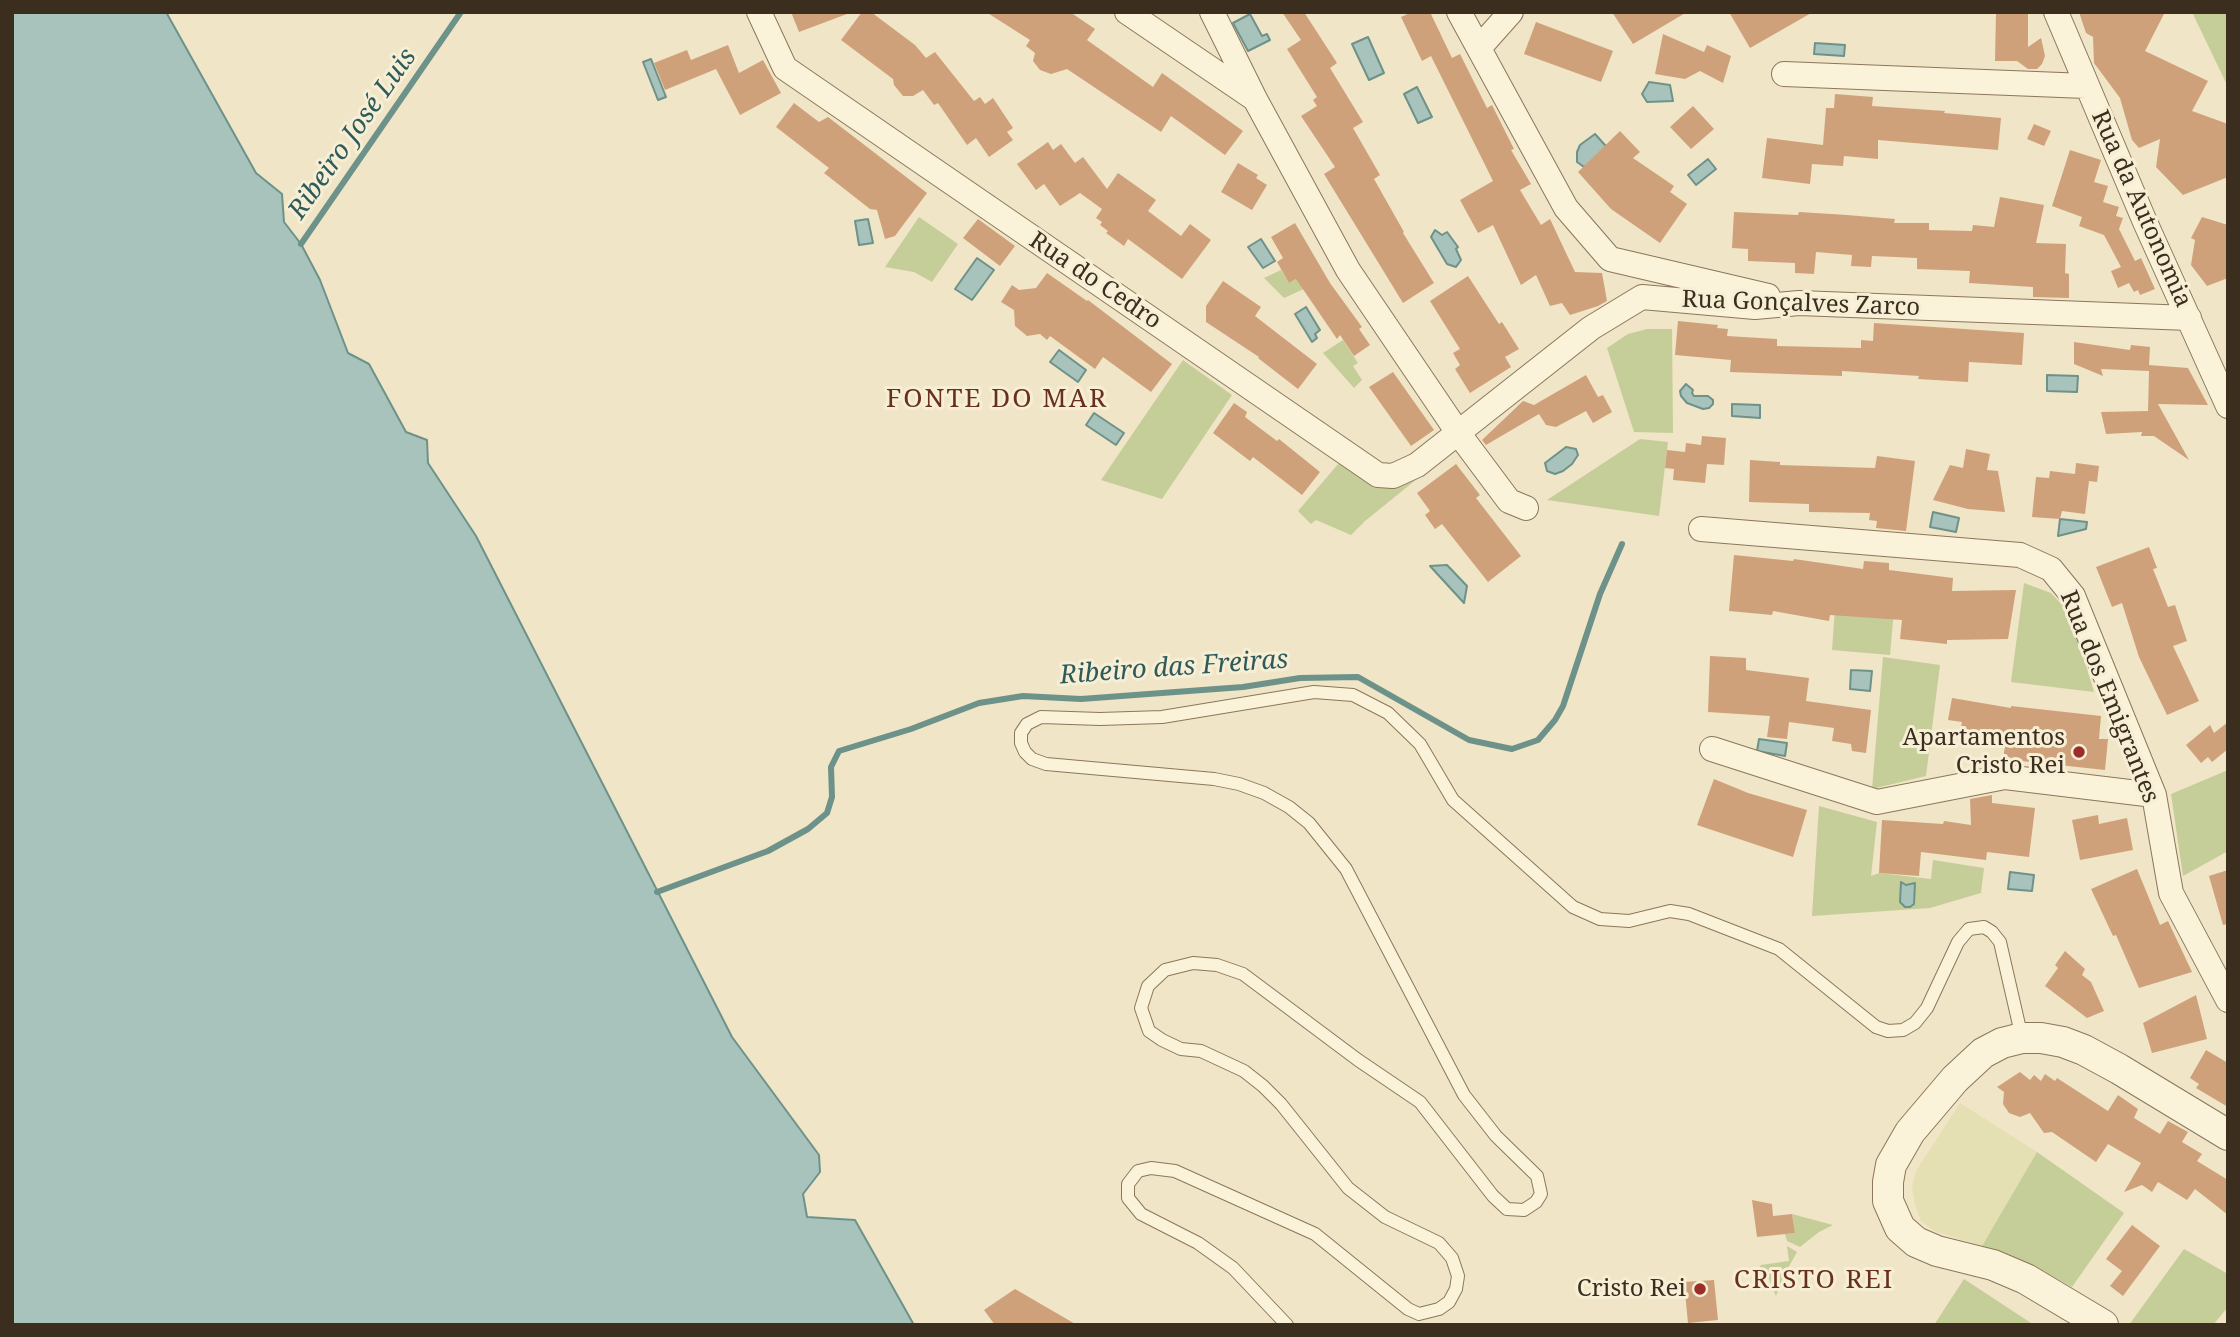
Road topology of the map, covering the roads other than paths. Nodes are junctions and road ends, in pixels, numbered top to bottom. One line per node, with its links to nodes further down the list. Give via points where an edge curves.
1 (760, 12): 14 (street, Rua do Cedro, via 785,68 1378,475 1393,476 1417,465)
2 (1127, 12): 10 (street)
3 (1212, 12): 10 (street)
4 (1459, 12): 7 (street)
5 (1511, 12): 7 (street)
6 (2056, 12): 9 (street, Rua da Autonomia)
7 (1479, 48): 11 (street, via 1566,208 1610,259)
8 (1784, 74): 9 (street)
9 (2087, 86): 12 (street, Rua da Autonomia)
10 (1255, 99): 14 (street, via 1348,270)
11 (1799, 303): 12 (street, Rua Gonçalves Zarco); 14 (street, Rua Gonçalves Zarco, via 1755,307 1642,297 1591,328)
12 (2189, 318): 13 (street, Rua da Autonomia)
13 (2228, 406)
14 (1459, 434): 15 (street, via 1509,500)
15 (1526, 508)
16 (1701, 529): 18 (street, Rua dos Emigrantes, via 2020,555 2051,569 2073,596)
17 (1712, 749): 18 (street, via 1877,802 2005,777)
18 (2154, 795): 19 (street, Rua dos Emigrantes, via 2171,893)
19 (2228, 1000)
20 (2022, 1038): 21 (street, via 2063,1042 2084,1051); 22 (lane, via 2000,942 1984,927 1969,929 1958,942 1927,1008 1915,1023 1888,1031 1876,1027 1779,949 1670,911 1629,921 1600,919 1573,907 1453,800 1420,744 1388,713 1353,695 1314,692 1163,717 1041,717 1021,733 1021,744 1032,759 1239,784 1264,793 1309,823 1346,869 1464,1094 1496,1136 1537,1176 1541,1194 1536,1202 1524,1210 1507,1209 1420,1102 1243,974 1193,962 1165,970 1148,986 1141,1008 1149,1031 1181,1049 1201,1051 1244,1071 1263,1086 1348,1188 1385,1217 1439,1242 1452,1258 1458,1276 1449,1301 1419,1314 1315,1234 1175,1171 1138,1171 1128,1184 1128,1198 1142,1214 1198,1243 1233,1268); 23 (street, via 1983,1053 1910,1132 1891,1165 1888,1201 1900,1228 1916,1242 2026,1279)
21 (2228, 1135)
22 (1287, 1325)
23 (2103, 1325)

